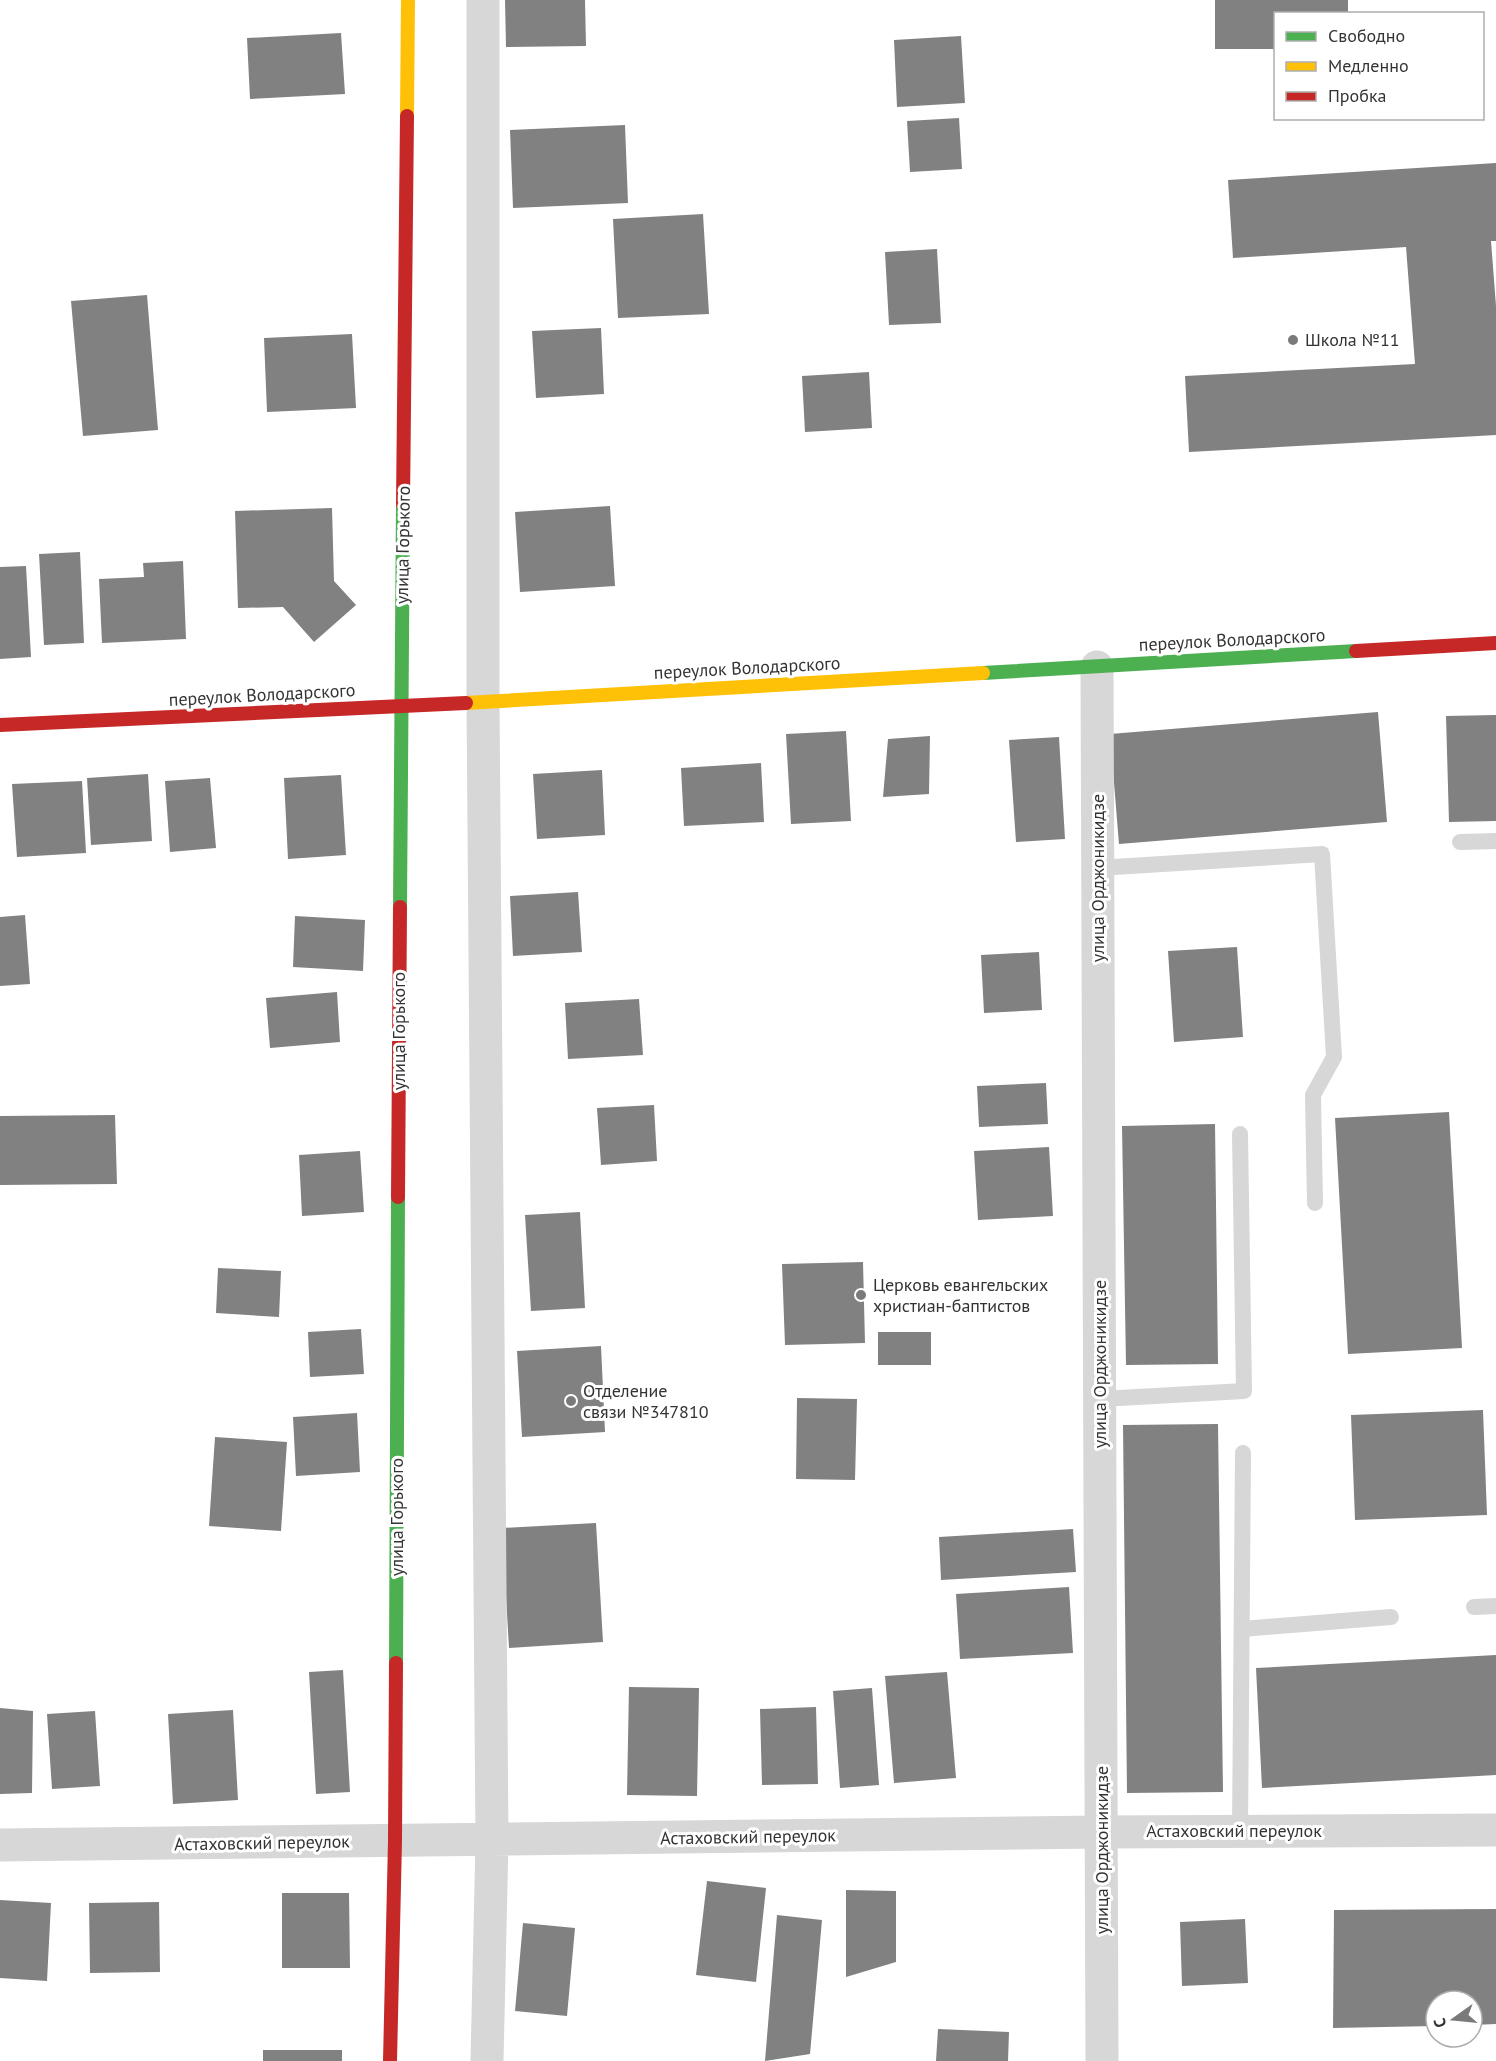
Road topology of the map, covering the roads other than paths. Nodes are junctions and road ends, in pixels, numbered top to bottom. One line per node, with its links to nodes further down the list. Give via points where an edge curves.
1 (408, 0): 6 (street, улица Горького)
2 (483, 0): 5 (street)
3 (1496, 643): 4 (street, переулок Володарского)
4 (1097, 667): 5 (street, переулок Володарского); 10 (street, улица Орджоникидзе)
5 (483, 701): 6 (street, переулок Володарского); 22 (street)
6 (401, 707): 7 (street, переулок Володарского); 23 (street, улица Горького)
7 (0, 725)
8 (1496, 841): 9 (lane)
9 (1460, 842)
10 (1098, 868): 12 (lane, via 1323,854 1334,1057 1313,1095); 13 (street, улица Орджоникидзе)
11 (1240, 1134): 13 (lane, via 1244,1391)
12 (1315, 1203)
13 (1101, 1399): 21 (street, улица Орджоникидзе)
14 (1243, 1453): 18 (lane)
15 (1496, 1606): 16 (lane)
16 (1474, 1607)
17 (1391, 1617): 18 (lane)
18 (1242, 1629): 20 (lane)
19 (1496, 1830): 20 (street, Астаховский переулок)
20 (1240, 1831): 21 (street, Астаховский переулок)
21 (1102, 1832): 22 (street, Астаховский переулок); 27 (street, улица Орджоникидзе)
22 (492, 1840): 23 (street, Астаховский переулок); 26 (street)
23 (395, 1841): 24 (street, Астаховский переулок); 25 (street, улица Горького)
24 (0, 1845)
25 (390, 2061)
26 (487, 2061)
27 (1102, 2061)

